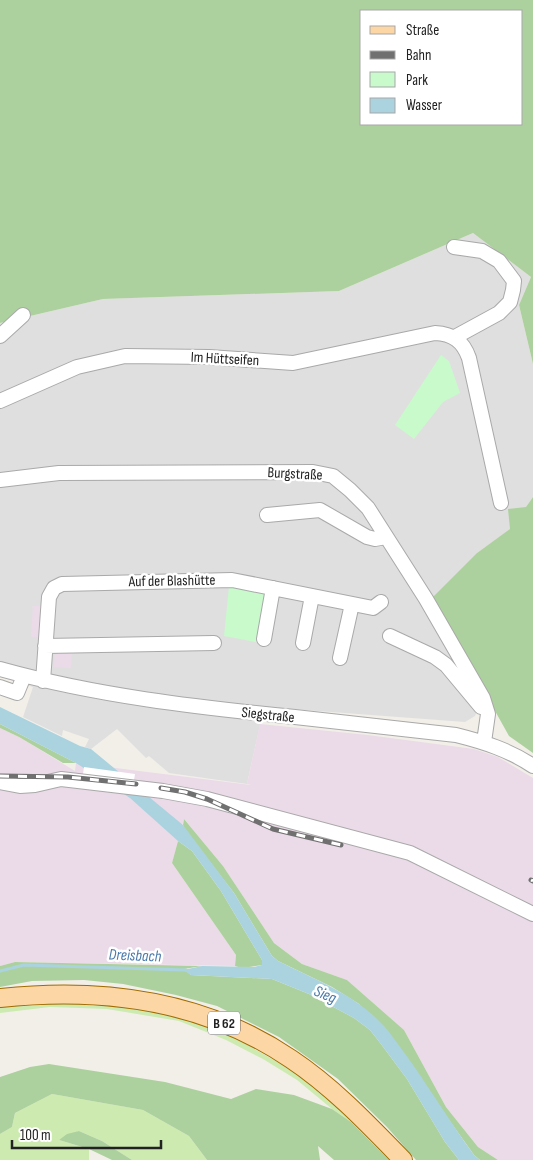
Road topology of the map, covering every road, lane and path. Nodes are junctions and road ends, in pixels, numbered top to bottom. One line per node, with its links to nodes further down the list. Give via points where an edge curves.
1 (454, 247): 4 (street, via 482,251 499,261 514,281 510,302 499,313)
2 (23, 315): 3 (street)
3 (0, 336)
4 (455, 338): 5 (street, Im Hüttseifen, via 435,333 293,363 125,356 76,367); 7 (street, via 465,347 469,358)
5 (0, 401)
6 (0, 480): 9 (street, Burgstraße, via 59,472 313,472 333,476 350,490 368,508)
7 (501, 503)
8 (267, 515): 9 (street, via 320,510 367,537)
9 (386, 537): 24 (street, Burgstraße, via 426,599 483,698)
10 (273, 588): 11 (street, Auf der Blashütte); 15 (street); 18 (street, Auf der Blashütte, via 232,580 62,584 54,588 48,597)
11 (312, 596): 13 (street, Auf der Blashütte); 17 (street)
12 (381, 602): 13 (street, Auf der Blashütte, via 373,608)
13 (352, 604): 19 (street)
14 (390, 636): 24 (street, via 446,665)
15 (264, 639)
16 (214, 643): 18 (street)
17 (303, 643)
18 (46, 646): 22 (street, Auf der Blashütte)
19 (340, 658)
20 (0, 669): 21 (street, Siegstraße)
21 (24, 676): 22 (street, Siegstraße); 23 (street, via 17,693)
22 (43, 681): 25 (street, Siegstraße, via 200,708 456,735)
23 (0, 687)
24 (488, 714): 25 (street, Burgstraße)
25 (484, 742): 26 (street, Siegstraße, via 513,753)
26 (533, 766)
27 (0, 782): 28 (street, via 20,786 61,779 207,799 410,853)
28 (533, 914)
29 (0, 998): 30 (main road, B 62, via 46,994 122,997 155,1002 221,1022 263,1042 326,1085)
30 (403, 1160)

